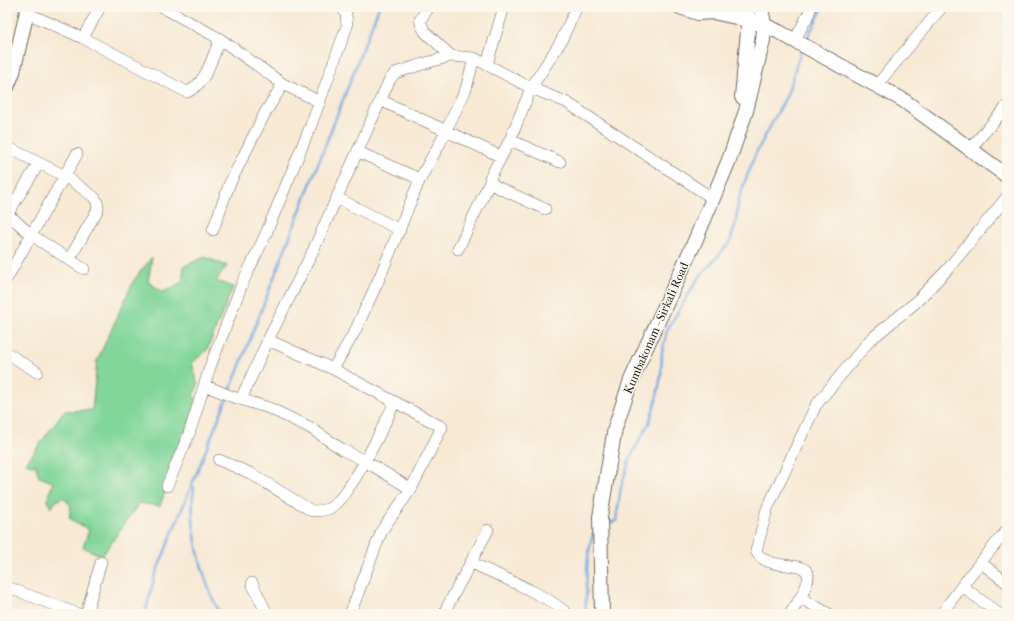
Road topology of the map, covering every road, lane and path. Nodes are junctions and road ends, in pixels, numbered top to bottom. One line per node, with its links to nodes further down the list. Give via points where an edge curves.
1 (100, 7): 15 (street)
2 (162, 7): 16 (street)
3 (342, 7): 26 (street, via 346,14 347,26)
4 (429, 7): 18 (street, via 421,22 425,32)
5 (504, 7): 20 (street)
6 (577, 7): 24 (street, via 560,43)
7 (680, 7): 12 (main road, via 698,13)
8 (761, 7): 14 (main road, Kumbakonam - Sirkali Road)
9 (810, 7): 17 (street)
10 (942, 7): 22 (street)
11 (28, 10): 15 (street); 23 (main road)
12 (709, 10): 13 (main road)
13 (748, 14): 14 (main road); 28 (main road, Kumbakonam - Sirkali Road)
14 (764, 25): 17 (main road); 28 (main road, Kumbakonam - Sirkali Road, via 763,40)
15 (83, 38): 16 (street, via 187,92 194,89 202,80)
16 (220, 38): 21 (street)
17 (797, 42): 22 (main road)
18 (450, 56): 19 (street); 25 (street, via 396,74 389,81)
19 (474, 58): 20 (street); 29 (street, via 466,89)
20 (487, 64): 24 (street)
21 (283, 84): 26 (street); 46 (street, via 265,113 229,185)
22 (876, 86): 32 (main road, via 903,100)
23 (7, 87)
24 (531, 88): 30 (street); 43 (street, via 566,102)
25 (380, 100): 29 (street); 33 (street)
26 (320, 102): 57 (street, via 265,236 242,284)
27 (1007, 106): 32 (street)
28 (742, 121): 43 (main road, Kumbakonam - Sirkali Road, via 730,160)
29 (446, 130): 35 (street); 40 (street)
30 (510, 140): 35 (street); 36 (street)
31 (7, 148): 37 (street)
32 (971, 148): 39 (main road)
33 (358, 152): 40 (street); 42 (street)
34 (77, 154): 38 (street)
35 (500, 156): 41 (street)
36 (560, 162)
37 (39, 163): 38 (street); 48 (street, via 9,215)
38 (65, 176): 48 (street); 50 (street, via 94,197 98,209)
39 (1007, 176)
40 (420, 179): 47 (street)
41 (490, 182): 45 (street); 49 (street)
42 (337, 198): 47 (street); 53 (street)
43 (712, 198): 80 (main road, Kumbakonam - Sirkali Road, via 631,380 615,428 600,523)
44 (1007, 198): 73 (street, via 947,270 915,303 869,341 816,405 767,509 756,551 767,563 801,566 807,571 809,578)
45 (545, 209)
46 (213, 230)
47 (400, 230): 55 (street, via 355,331)
48 (31, 235): 50 (street); 52 (street)
49 (458, 249)
50 (68, 260): 51 (street)
51 (84, 269)
52 (7, 278)
53 (268, 340): 55 (street); 58 (street)
54 (7, 353): 56 (street)
55 (333, 369): 59 (street)
56 (37, 372)
57 (204, 385): 58 (street); 62 (street)
58 (237, 398): 61 (street, via 269,408 309,427 343,450)
59 (395, 402): 61 (street); 63 (street, via 442,427)
60 (219, 460): 61 (street, via 250,473 312,511 330,508 337,502)
61 (365, 461): 63 (street)
62 (167, 486)
63 (411, 489): 77 (street, via 382,530)
64 (488, 530): 68 (street)
65 (1007, 530): 67 (street)
66 (101, 562): 75 (street)
67 (980, 562): 70 (street); 71 (street)
68 (472, 563): 78 (street, via 446,609); 79 (street, via 545,599)
69 (252, 583): 76 (street)
70 (1007, 583)
71 (962, 586): 83 (street); 84 (street)
72 (7, 587): 74 (street)
73 (801, 598): 81 (street); 82 (street)
74 (78, 614)
75 (86, 614)
76 (268, 614)
77 (350, 614)
78 (446, 614)
79 (566, 614)
80 (602, 614)
81 (790, 614)
82 (829, 614)
83 (941, 614)
84 (999, 614)

